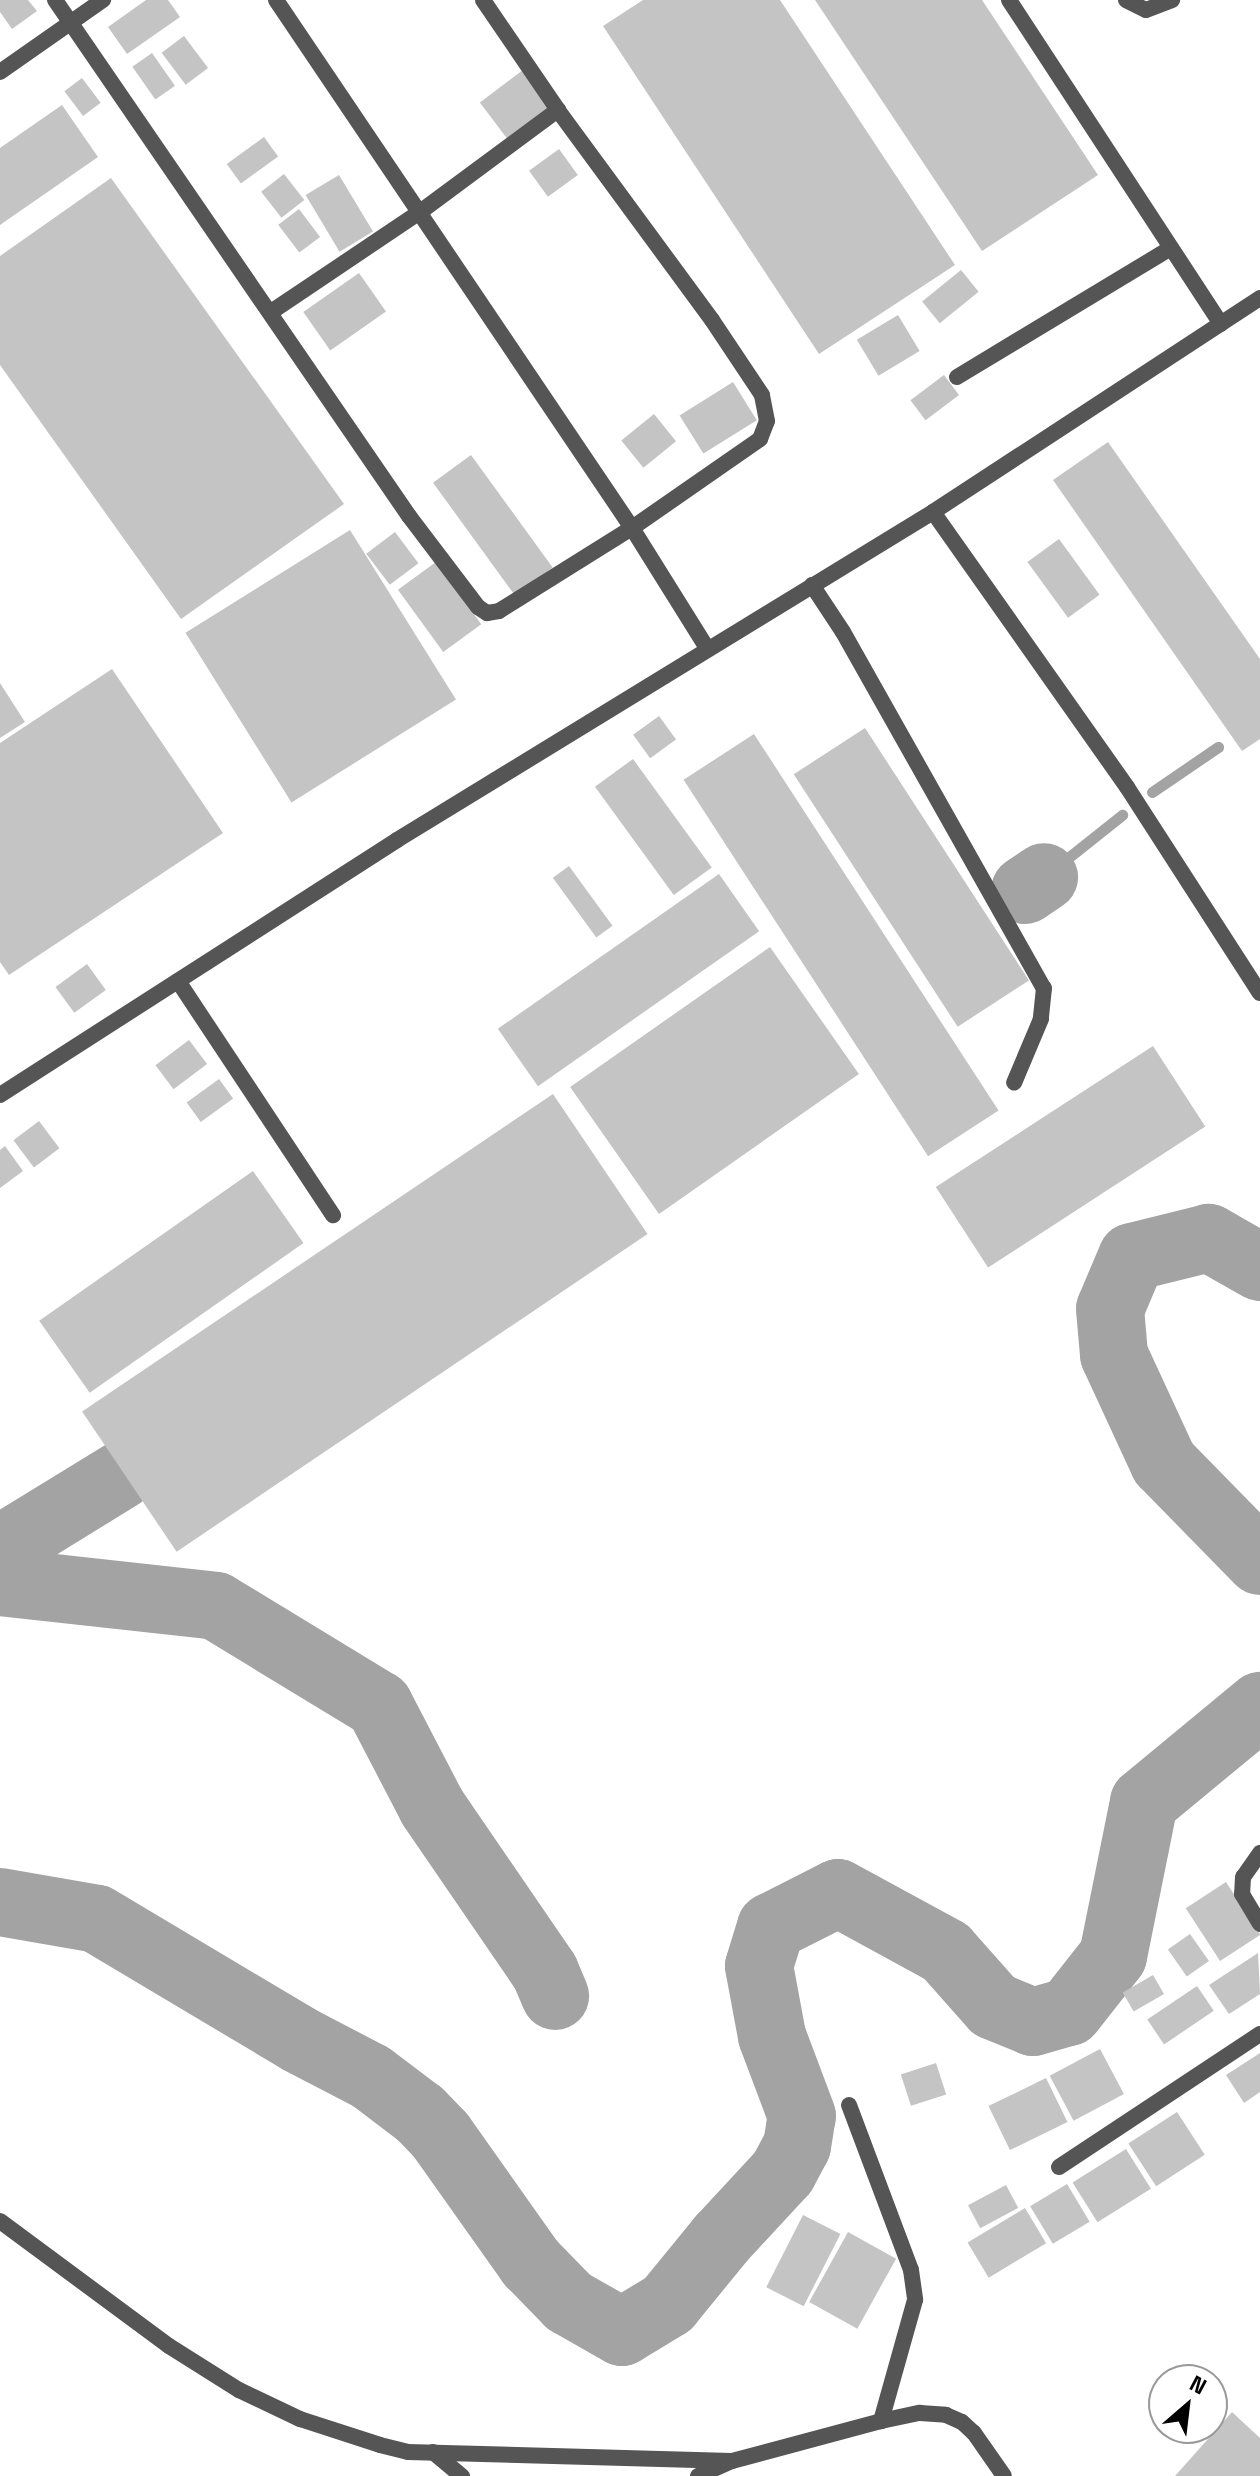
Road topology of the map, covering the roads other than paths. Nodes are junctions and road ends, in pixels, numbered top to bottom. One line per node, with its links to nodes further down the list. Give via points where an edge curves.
1 (55, 0): 8 (street)
2 (103, 0): 8 (street)
3 (276, 0): 11 (street)
4 (483, 0): 10 (street)
5 (1009, 0): 12 (street)
6 (1126, 0): 7 (street, via 1146,10)
7 (1172, 0)
8 (70, 21): 9 (street); 14 (street)
9 (0, 72)
10 (558, 110): 11 (street); 18 (street, via 712,320 766,409 766,430 760,439)
11 (420, 212): 14 (street); 18 (street)
12 (1169, 249): 15 (street); 16 (street)
13 (1260, 298): 15 (street)
14 (271, 312): 18 (street, via 409,516 487,613 499,611)
15 (1221, 324): 17 (street)
16 (957, 377)
17 (933, 512): 19 (street); 22 (street, via 1127,787)
18 (632, 528): 20 (street)
19 (812, 585): 20 (street); 23 (street, via 1044,988 1041,1019)
20 (707, 648): 21 (street)
21 (178, 981): 24 (street); 25 (street)
22 (1260, 993)
23 (1014, 1083)
24 (0, 1095)
25 (333, 1215)
26 (1260, 1853): 27 (street, via 1243,1877 1242,1894)
27 (1260, 1924)
28 (1260, 2034): 30 (street)
29 (849, 2105): 32 (street, via 911,2270 915,2300)
30 (1059, 2167)
31 (0, 2221): 33 (street, via 169,2346 239,2390 313,2424 394,2448)
32 (881, 2421): 34 (street); 37 (street, via 920,2413 962,2422)
33 (433, 2452): 34 (street); 35 (street)
34 (732, 2461): 36 (street)
35 (462, 2476)
36 (698, 2476)
37 (1004, 2476)

